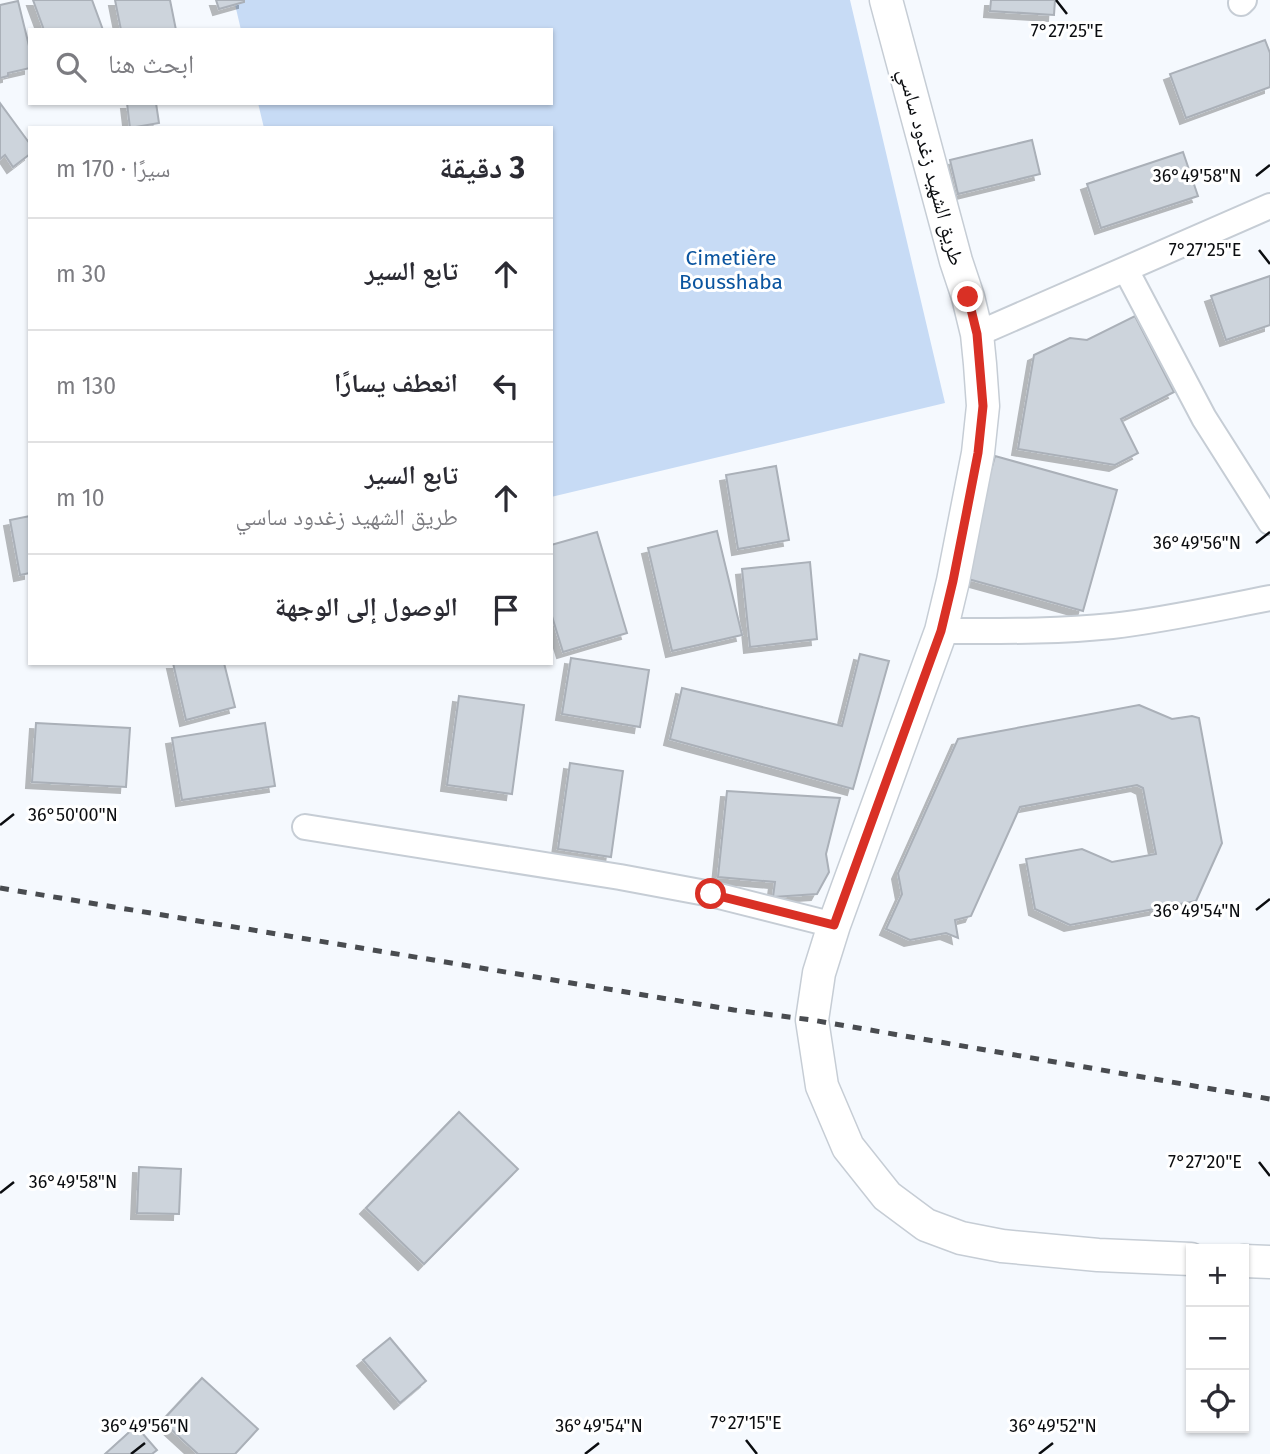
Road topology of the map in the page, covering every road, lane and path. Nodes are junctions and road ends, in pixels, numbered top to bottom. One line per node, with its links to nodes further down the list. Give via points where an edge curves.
1 (886, 0): 4 (street, طريق الشهيد زغدود ساسي)
2 (1270, 206): 3 (street)
3 (1126, 270): 4 (street); 5 (street, via 1204,418)
4 (977, 334): 7 (street, طريق الشهيد زغدود ساسي, via 983,406 978,453)
5 (1270, 522)
6 (1270, 598): 7 (street, via 1112,626)
7 (941, 631): 9 (street, طريق الشهيد زغدود ساسي)
8 (305, 827): 9 (street, via 633,879)
9 (834, 925): 10 (street, طريق الشهيد زغدود ساسي, via 819,974 812,1020 822,1086 848,1147 887,1196 926,1225 961,1238 1098,1255)
10 (1186, 1259)
11 (1249, 1261): 12 (street)
12 (1270, 1262)

